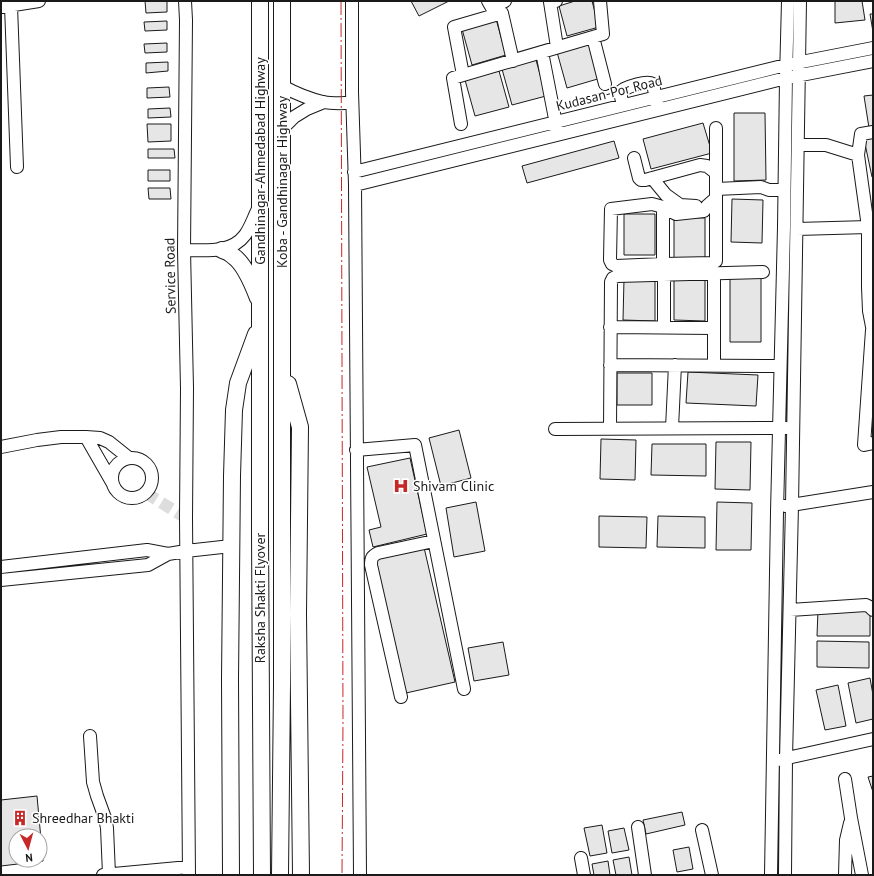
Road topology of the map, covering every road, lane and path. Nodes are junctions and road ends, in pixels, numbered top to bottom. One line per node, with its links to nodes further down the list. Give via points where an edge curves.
1 (39, 1): 12 (street)
2 (185, 1): 53 (street, Service Road)
3 (260, 1): 49 (main road, Gandhinagar-Ahmedabad Highway)
4 (282, 1): 25 (main road, Koba - Gandhinagar Highway)
5 (352, 1): 28 (street)
6 (488, 1): 7 (street, via 492,8)
7 (505, 1)
8 (556, 1): 14 (street, via 550,2)
9 (600, 1): 13 (street, via 603,34)
10 (788, 1): 20 (street)
11 (800, 1): 19 (street)
12 (6, 7): 42 (street)
13 (593, 37): 14 (street); 24 (street)
14 (557, 47): 16 (street)
15 (873, 48): 19 (street, Kudasan-Por Road)
16 (542, 52): 17 (street); 31 (street)
17 (513, 61): 21 (street); 21 (street, via 502,13 454,27)
18 (873, 61): 22 (street, Kudasan-Por Road)
19 (799, 62): 20 (street, Kudasan-Por Road); 22 (street)
20 (786, 64): 23 (street); 26 (street, Kudasan-Por Road)
21 (463, 75): 32 (street, via 453,78)
22 (798, 75): 23 (street, Kudasan-Por Road); 37 (street)
23 (786, 78): 30 (street, Kudasan-Por Road); 47 (street)
24 (605, 84)
25 (282, 86): 27 (street, via 305,97); 33 (main road, Koba - Gandhinagar Highway)
26 (655, 97): 29 (street, Kudasan-Por Road); 29 (street, via 653,84 646,82 621,91); 30 (street)
27 (324, 102): 28 (street); 33 (street, via 294,117)
28 (352, 103): 43 (street)
29 (623, 105): 31 (street, Kudasan-Por Road)
30 (658, 110): 36 (street, Kudasan-Por Road)
31 (555, 122): 36 (street); 38 (street, Kudasan-Por Road)
32 (461, 124)
33 (283, 128): 64 (main road, Koba - Gandhinagar Highway)
34 (716, 128): 44 (street)
35 (873, 132): 39 (street, via 861,134)
36 (558, 134): 41 (street, Kudasan-Por Road)
37 (798, 145): 39 (street, via 826,145); 52 (street)
38 (453, 148): 41 (street); 43 (street, Kudasan-Por Road)
39 (858, 155): 51 (street)
40 (634, 158): 45 (street, via 639,178)
41 (456, 160): 46 (street, Kudasan-Por Road)
42 (17, 167)
43 (354, 172): 46 (street)
44 (716, 173): 45 (street, via 707,166 700,165); 48 (street)
45 (652, 178): 48 (street, via 666,195 680,205 693,206)
46 (355, 185): 77 (street)
47 (784, 190): 48 (street, via 768,190 761,187); 68 (street)
48 (714, 197): 50 (street, via 704,211 676,214); 55 (street, via 716,261)
49 (260, 204): 54 (street, via 245,235); 58 (main road, Gandhinagar-Ahmedabad Highway)
50 (663, 207): 55 (street); 55 (street, via 652,204 611,209 610,260 616,266)
51 (868, 227): 52 (street); 63 (street, via 868,293)
52 (797, 229): 73 (street)
53 (184, 250): 54 (street); 85 (street, Service Road, via 187,388)
54 (222, 250): 58 (main road, via 233,255 241,264)
55 (664, 269): 57 (street); 60 (street, via 613,278); 61 (street)
56 (763, 272): 57 (street)
57 (714, 273): 62 (street)
58 (260, 303): 59 (main road, Gandhinagar-Ahmedabad Highway)
59 (260, 321): 84 (main road, via 238,383 234,410); 106 (main road, Raksha Shakti Flyover)
60 (610, 327): 61 (street); 65 (street)
61 (664, 327): 62 (street)
62 (714, 328): 67 (street)
63 (873, 331): 75 (street, via 864,445)
64 (283, 363): 107 (main road, Raksha Shakti Flyover); 108 (main road, via 300,427 298,614)
65 (610, 365): 66 (street); 72 (street)
66 (675, 365): 67 (street); 69 (street)
67 (714, 366): 68 (street)
68 (780, 366): 70 (street)
69 (672, 428): 70 (street); 72 (street)
70 (779, 428): 73 (street); 82 (street)
71 (555, 429): 72 (street)
72 (610, 429)
73 (793, 429): 81 (street)
74 (86, 437): 76 (street, via 61,437); 78 (street, via 109,442); 79 (street)
75 (873, 443)
76 (1, 447)
77 (356, 450): 83 (street, via 415,445); 109 (street)
78 (129, 458): 79 (street, via 115,467 112,473); 79 (street, via 140,459 149,466 153,477 150,488 141,496 130,498 119,493)
79 (113, 484)
80 (873, 492): 81 (street)
81 (792, 506): 82 (street); 89 (street)
82 (777, 507): 96 (street)
83 (434, 541): 91 (street); 92 (street, via 378,553 371,559)
84 (231, 546): 85 (street); 105 (main road)
85 (186, 551): 86 (street); 102 (street, Service Road)
86 (168, 554): 87 (street, via 147,550); 88 (street, via 148,565)
87 (1, 567)
88 (1, 580)
89 (790, 610): 90 (street, via 866,605); 95 (street)
90 (873, 610)
91 (464, 689)
92 (401, 697)
93 (90, 736): 103 (street, via 93,782 107,828)
94 (873, 739): 95 (street)
95 (786, 759): 96 (street); 114 (street)
96 (772, 761): 113 (street)
97 (845, 779): 98 (street)
98 (851, 818): 115 (street, via 846,840); 116 (street)
99 (638, 827): 111 (street)
100 (702, 830): 112 (street)
101 (581, 858): 110 (street)
102 (189, 871): 103 (street)
103 (109, 874): 104 (street)
104 (103, 875)
105 (231, 875)
106 (262, 875)
107 (280, 875)
108 (301, 875)
109 (360, 875)
110 (584, 875)
111 (645, 875)
112 (712, 875)
113 (771, 875)
114 (786, 875)
115 (844, 875)
116 (862, 875)

